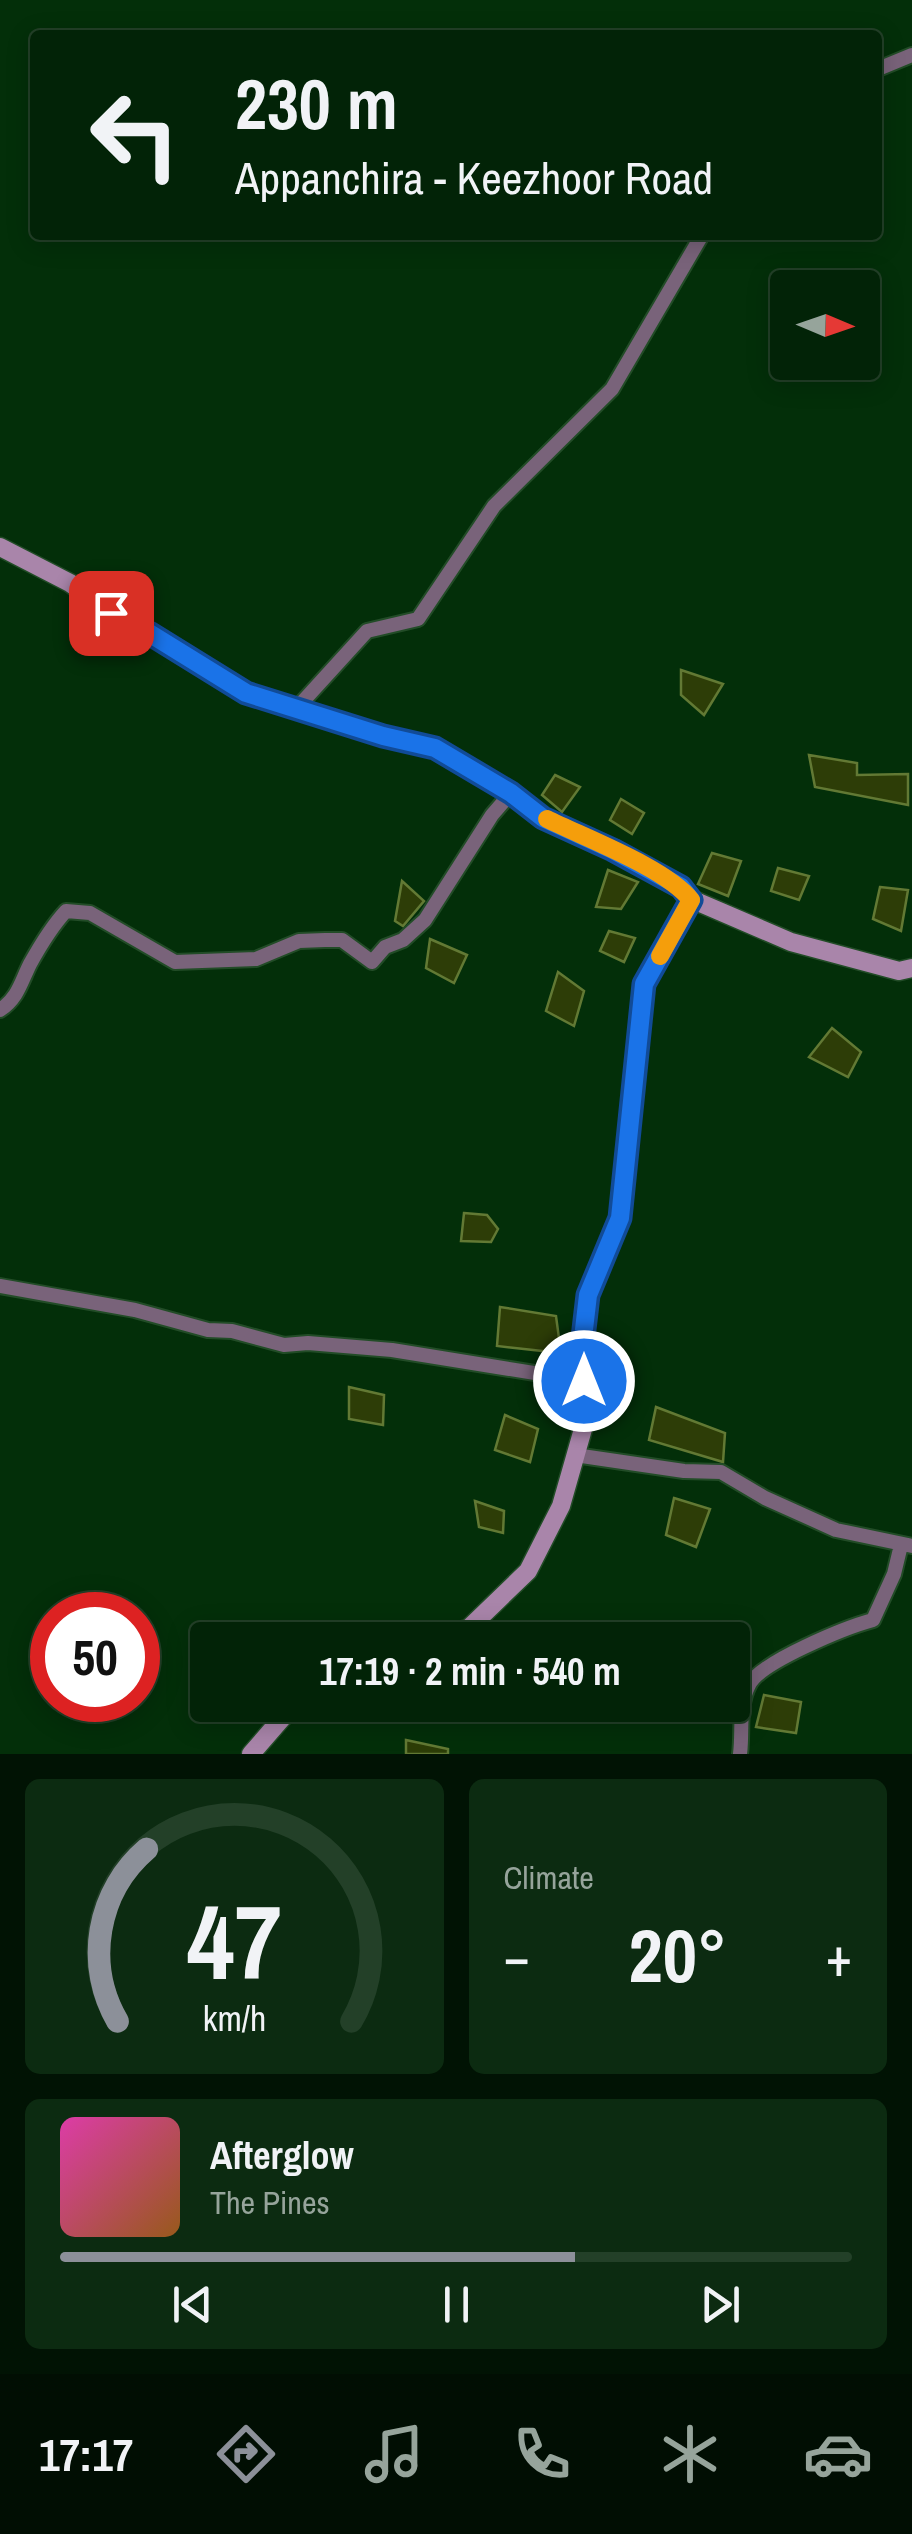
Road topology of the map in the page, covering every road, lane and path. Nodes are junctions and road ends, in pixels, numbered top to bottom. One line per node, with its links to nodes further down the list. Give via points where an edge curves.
1 (912, 56): 2 (street)
2 (882, 67)
3 (699, 240): 5 (street, via 612,390 494,506 418,618 367,631)
4 (0, 547): 5 (main road, via 246,693)
5 (296, 709): 6 (main road, via 435,748)
6 (511, 793): 7 (main road, via 543,818 681,887); 9 (street, via 425,920 372,962 342,940 299,941 256,959 175,962 90,913 66,911 18,993)
7 (691, 900): 8 (main road, via 790,942 899,971); 11 (main road, via 644,984 620,1218 588,1295)
8 (912, 968)
9 (0, 1010)
10 (0, 1286): 11 (street, via 284,1344 392,1350)
11 (584, 1381): 12 (main road, via 585,1422)
12 (576, 1455): 13 (street, via 721,1472 836,1530); 14 (main road, via 561,1506 528,1571)
13 (906, 1546): 17 (street, via 873,1620 810,1642 751,1679 741,1705)
14 (475, 1622)
15 (279, 1722): 16 (main road)
16 (252, 1754)
17 (740, 1754)

